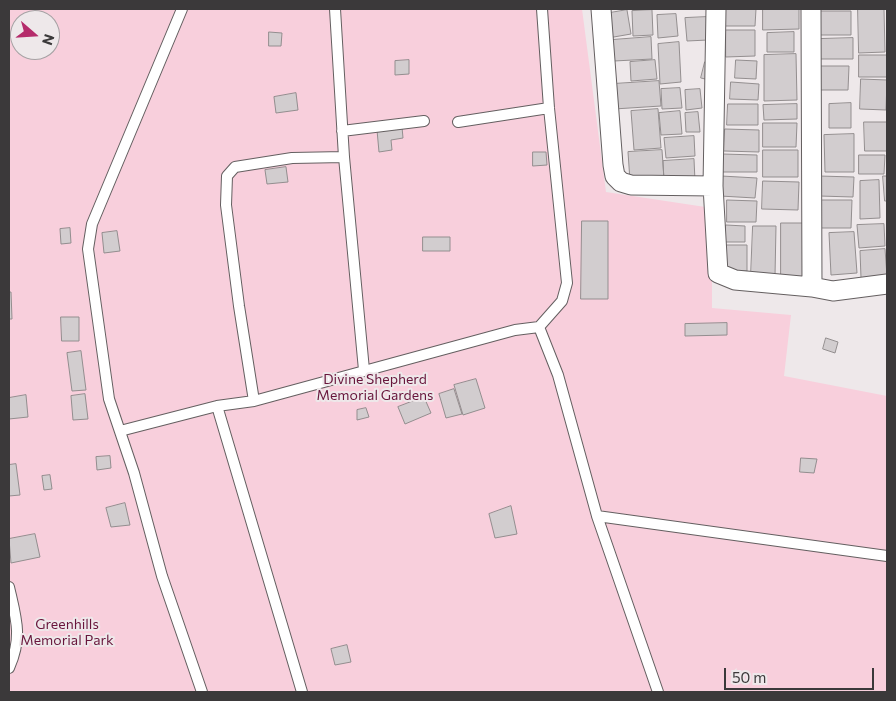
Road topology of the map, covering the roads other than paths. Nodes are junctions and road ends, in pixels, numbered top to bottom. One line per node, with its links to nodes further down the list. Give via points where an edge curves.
1 (182, 9): 19 (lane, via 89,236 88,249 109,399)
2 (335, 9): 10 (lane)
3 (542, 9): 7 (lane)
4 (602, 9): 12 (street, via 610,152 615,176 620,182 631,185)
5 (716, 9): 12 (street)
6 (811, 9): 14 (street)
7 (549, 108): 9 (lane); 15 (lane, via 567,283 562,301)
8 (424, 121): 10 (lane)
9 (458, 122)
10 (342, 131): 11 (lane)
11 (344, 157): 16 (lane); 17 (lane, via 292,158 235,166 226,176 226,205)
12 (713, 186): 14 (street, via 718,274 742,281)
13 (887, 284): 14 (street, via 846,291)
14 (812, 287)
15 (539, 327): 16 (lane, via 516,330); 20 (lane, via 558,375)
16 (364, 370): 17 (lane)
17 (254, 401): 18 (lane)
18 (217, 406): 19 (lane); 26 (lane)
19 (120, 431): 25 (lane, via 162,576)
20 (598, 516): 21 (lane); 24 (lane)
21 (887, 556)
22 (9, 587): 23 (lane, via 18,628)
23 (9, 668)
24 (654, 691)
25 (202, 692)
26 (302, 692)

